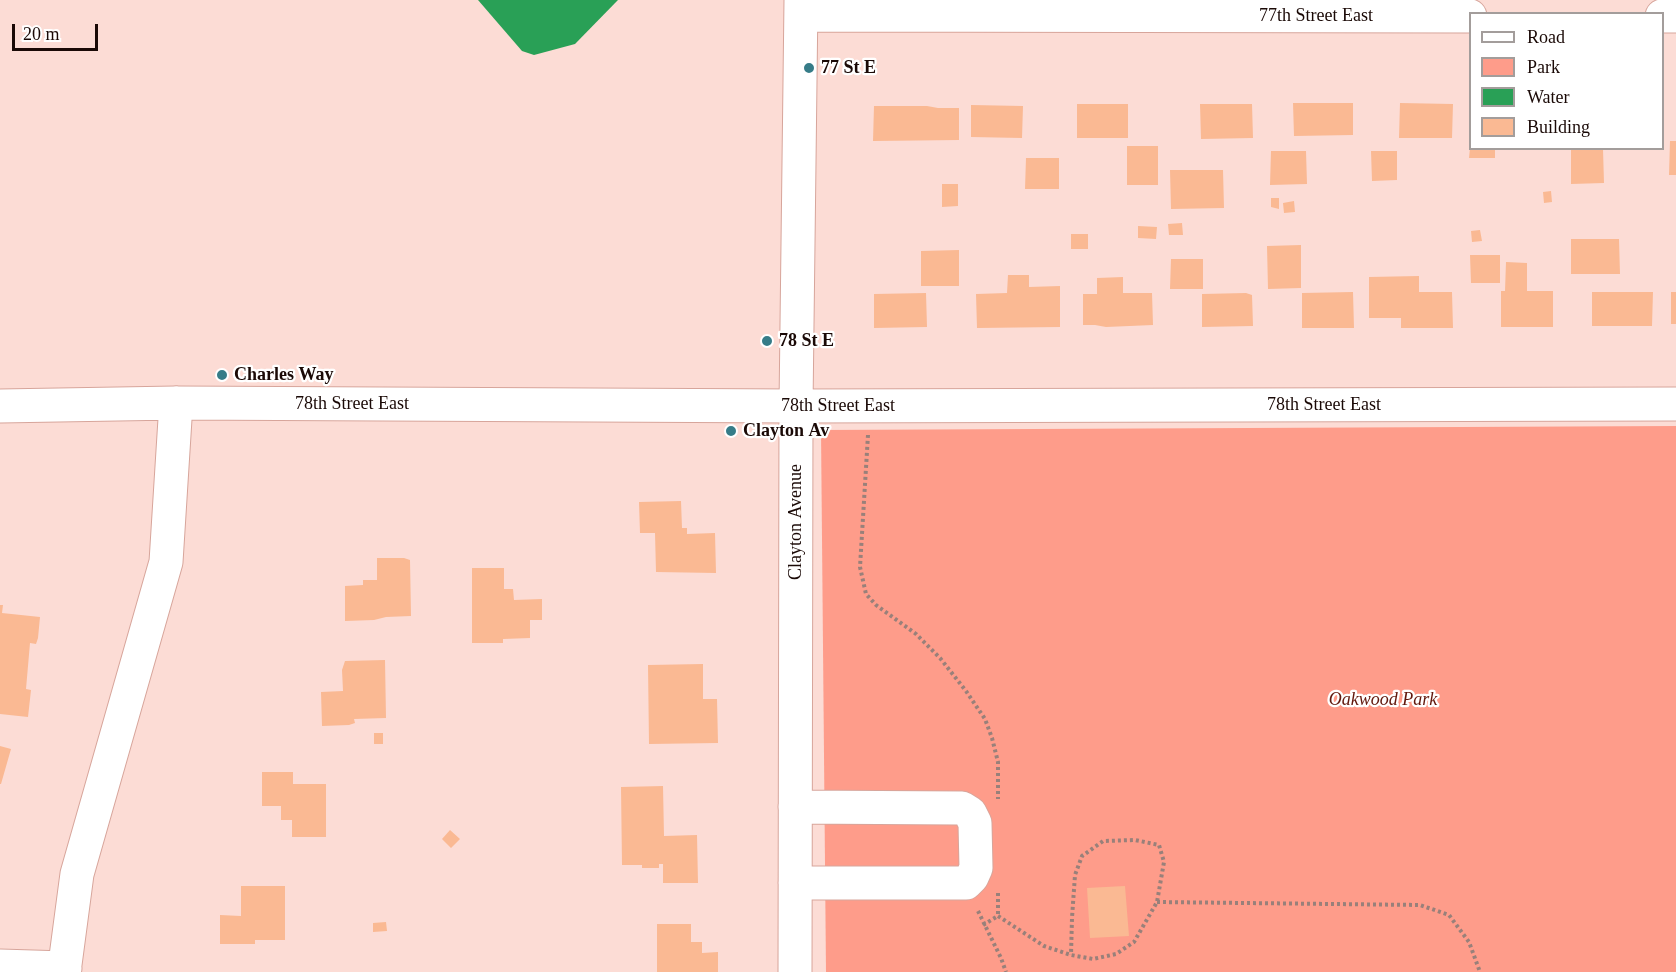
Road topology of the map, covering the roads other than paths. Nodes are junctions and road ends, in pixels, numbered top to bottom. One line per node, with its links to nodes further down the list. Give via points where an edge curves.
1 (802, 8): 2 (street, 77th Street East); 6 (street, Clayton Avenue)
2 (1469, 16)
3 (176, 402): 5 (street, 78th Street East); 6 (street, 78th Street East); 10 (street, via 166,562 77,874)
4 (1676, 404): 6 (street, 78th Street East)
5 (0, 406)
6 (796, 406): 7 (street, Clayton Avenue)
7 (795, 807): 8 (street, Clayton Avenue); 8 (street, via 962,808 975,823 976,868 966,883)
8 (795, 883): 11 (street, Clayton Avenue)
9 (0, 966): 10 (street)
10 (64, 970)
11 (795, 972)

